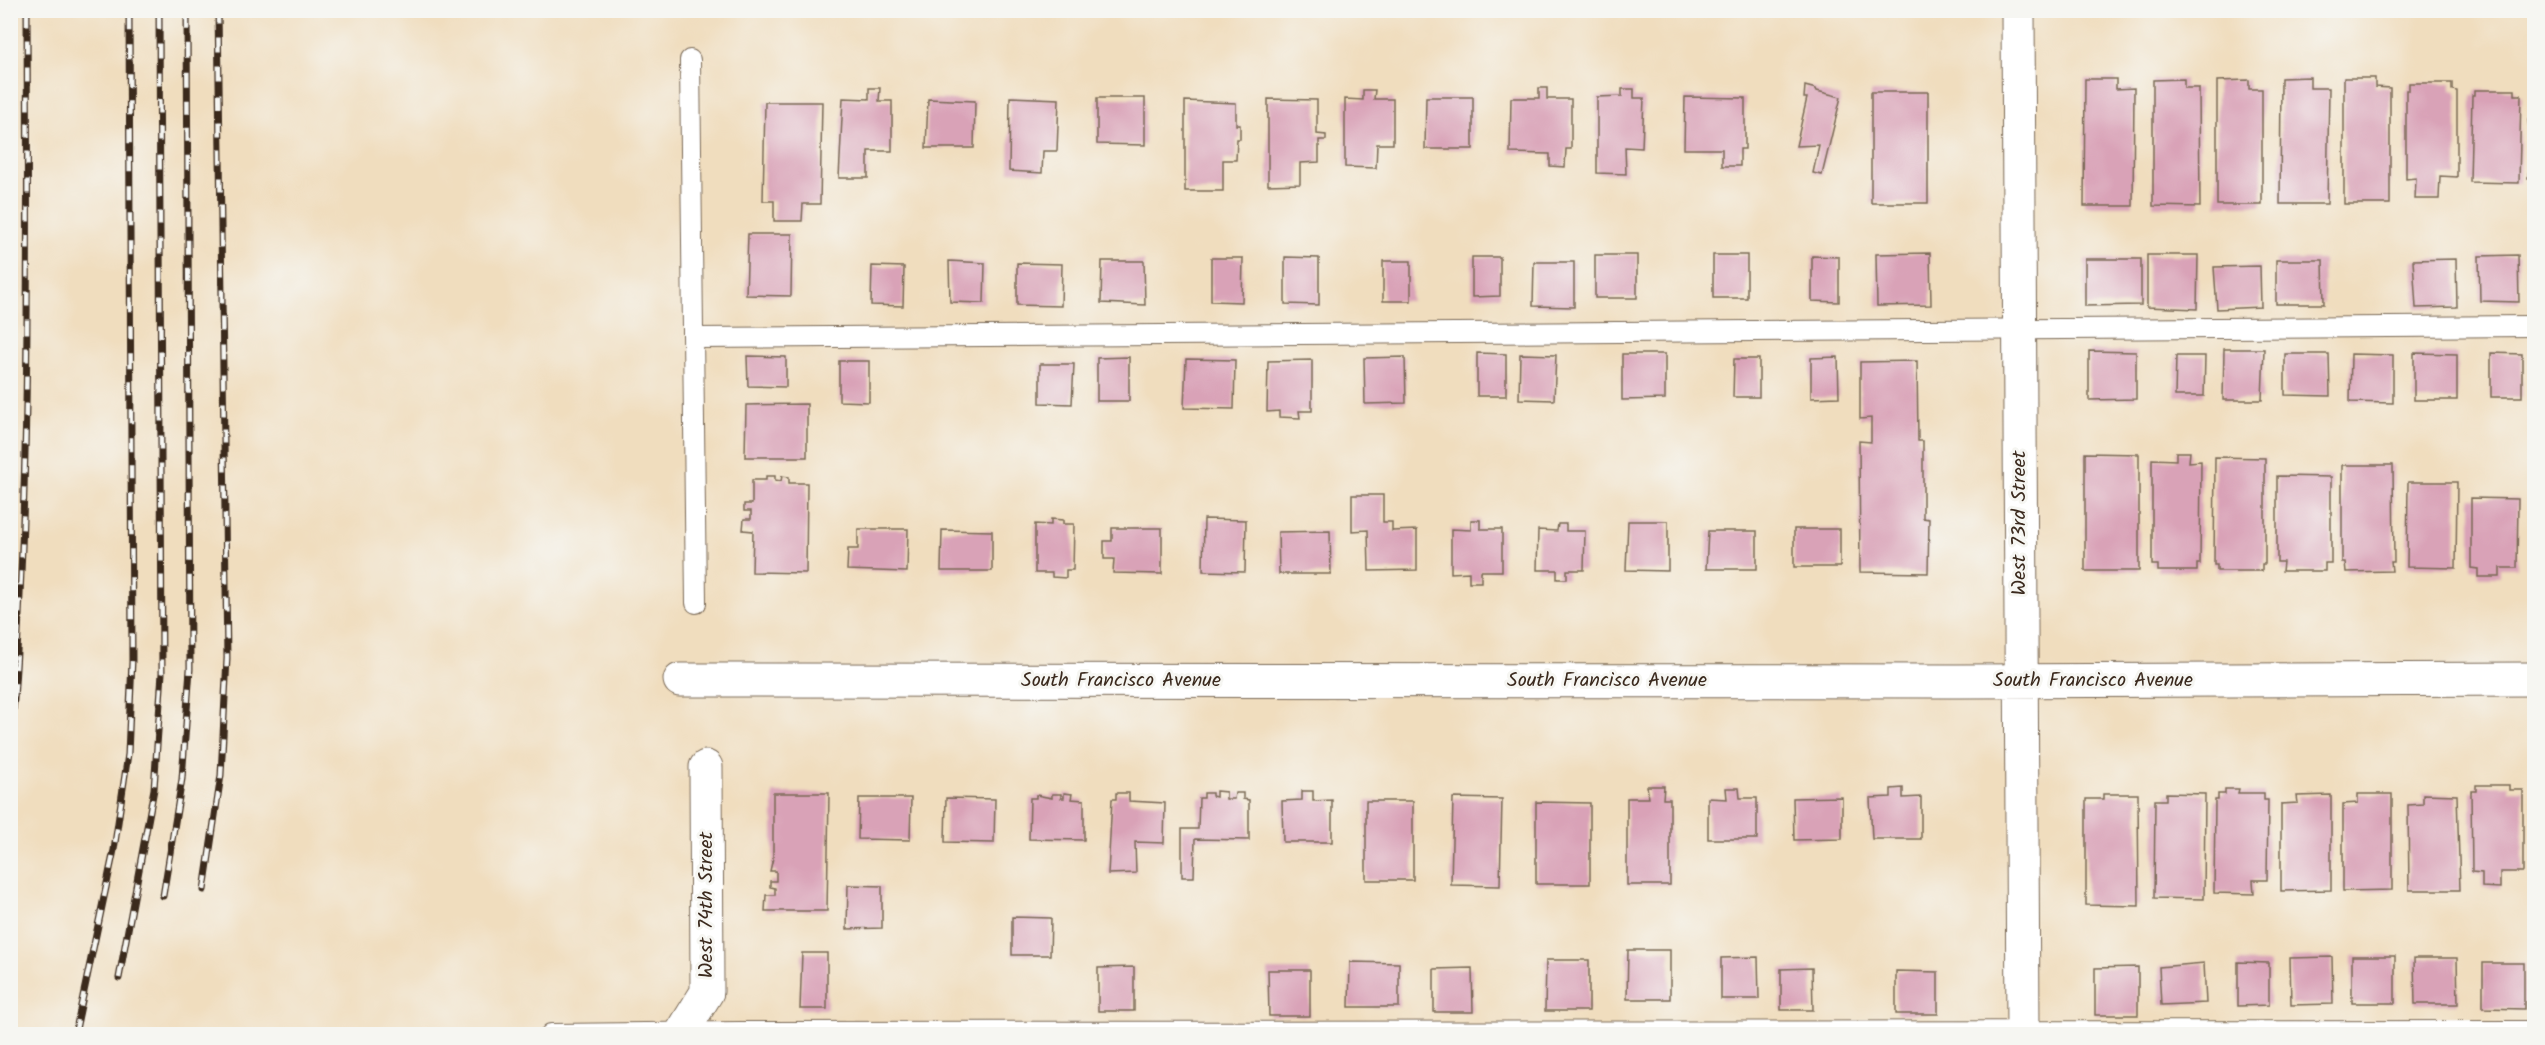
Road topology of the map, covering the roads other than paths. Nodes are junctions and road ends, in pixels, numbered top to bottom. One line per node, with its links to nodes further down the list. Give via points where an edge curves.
1 (2018, 10): 4 (street, West 73rd Street)
2 (690, 60): 5 (lane)
3 (2535, 326): 4 (lane)
4 (2019, 328): 5 (lane); 9 (street, West 73rd Street)
5 (694, 338): 6 (lane)
6 (696, 603)
7 (2535, 679): 9 (street, South Francisco Avenue)
8 (680, 680): 9 (street, South Francisco Avenue)
9 (2021, 681): 13 (street, West 73rd Street)
10 (706, 767): 12 (street, West 74th Street, via 707,992)
11 (2535, 1031): 13 (lane)
12 (681, 1033): 13 (lane); 14 (lane)
13 (2023, 1033)
14 (551, 1035)

